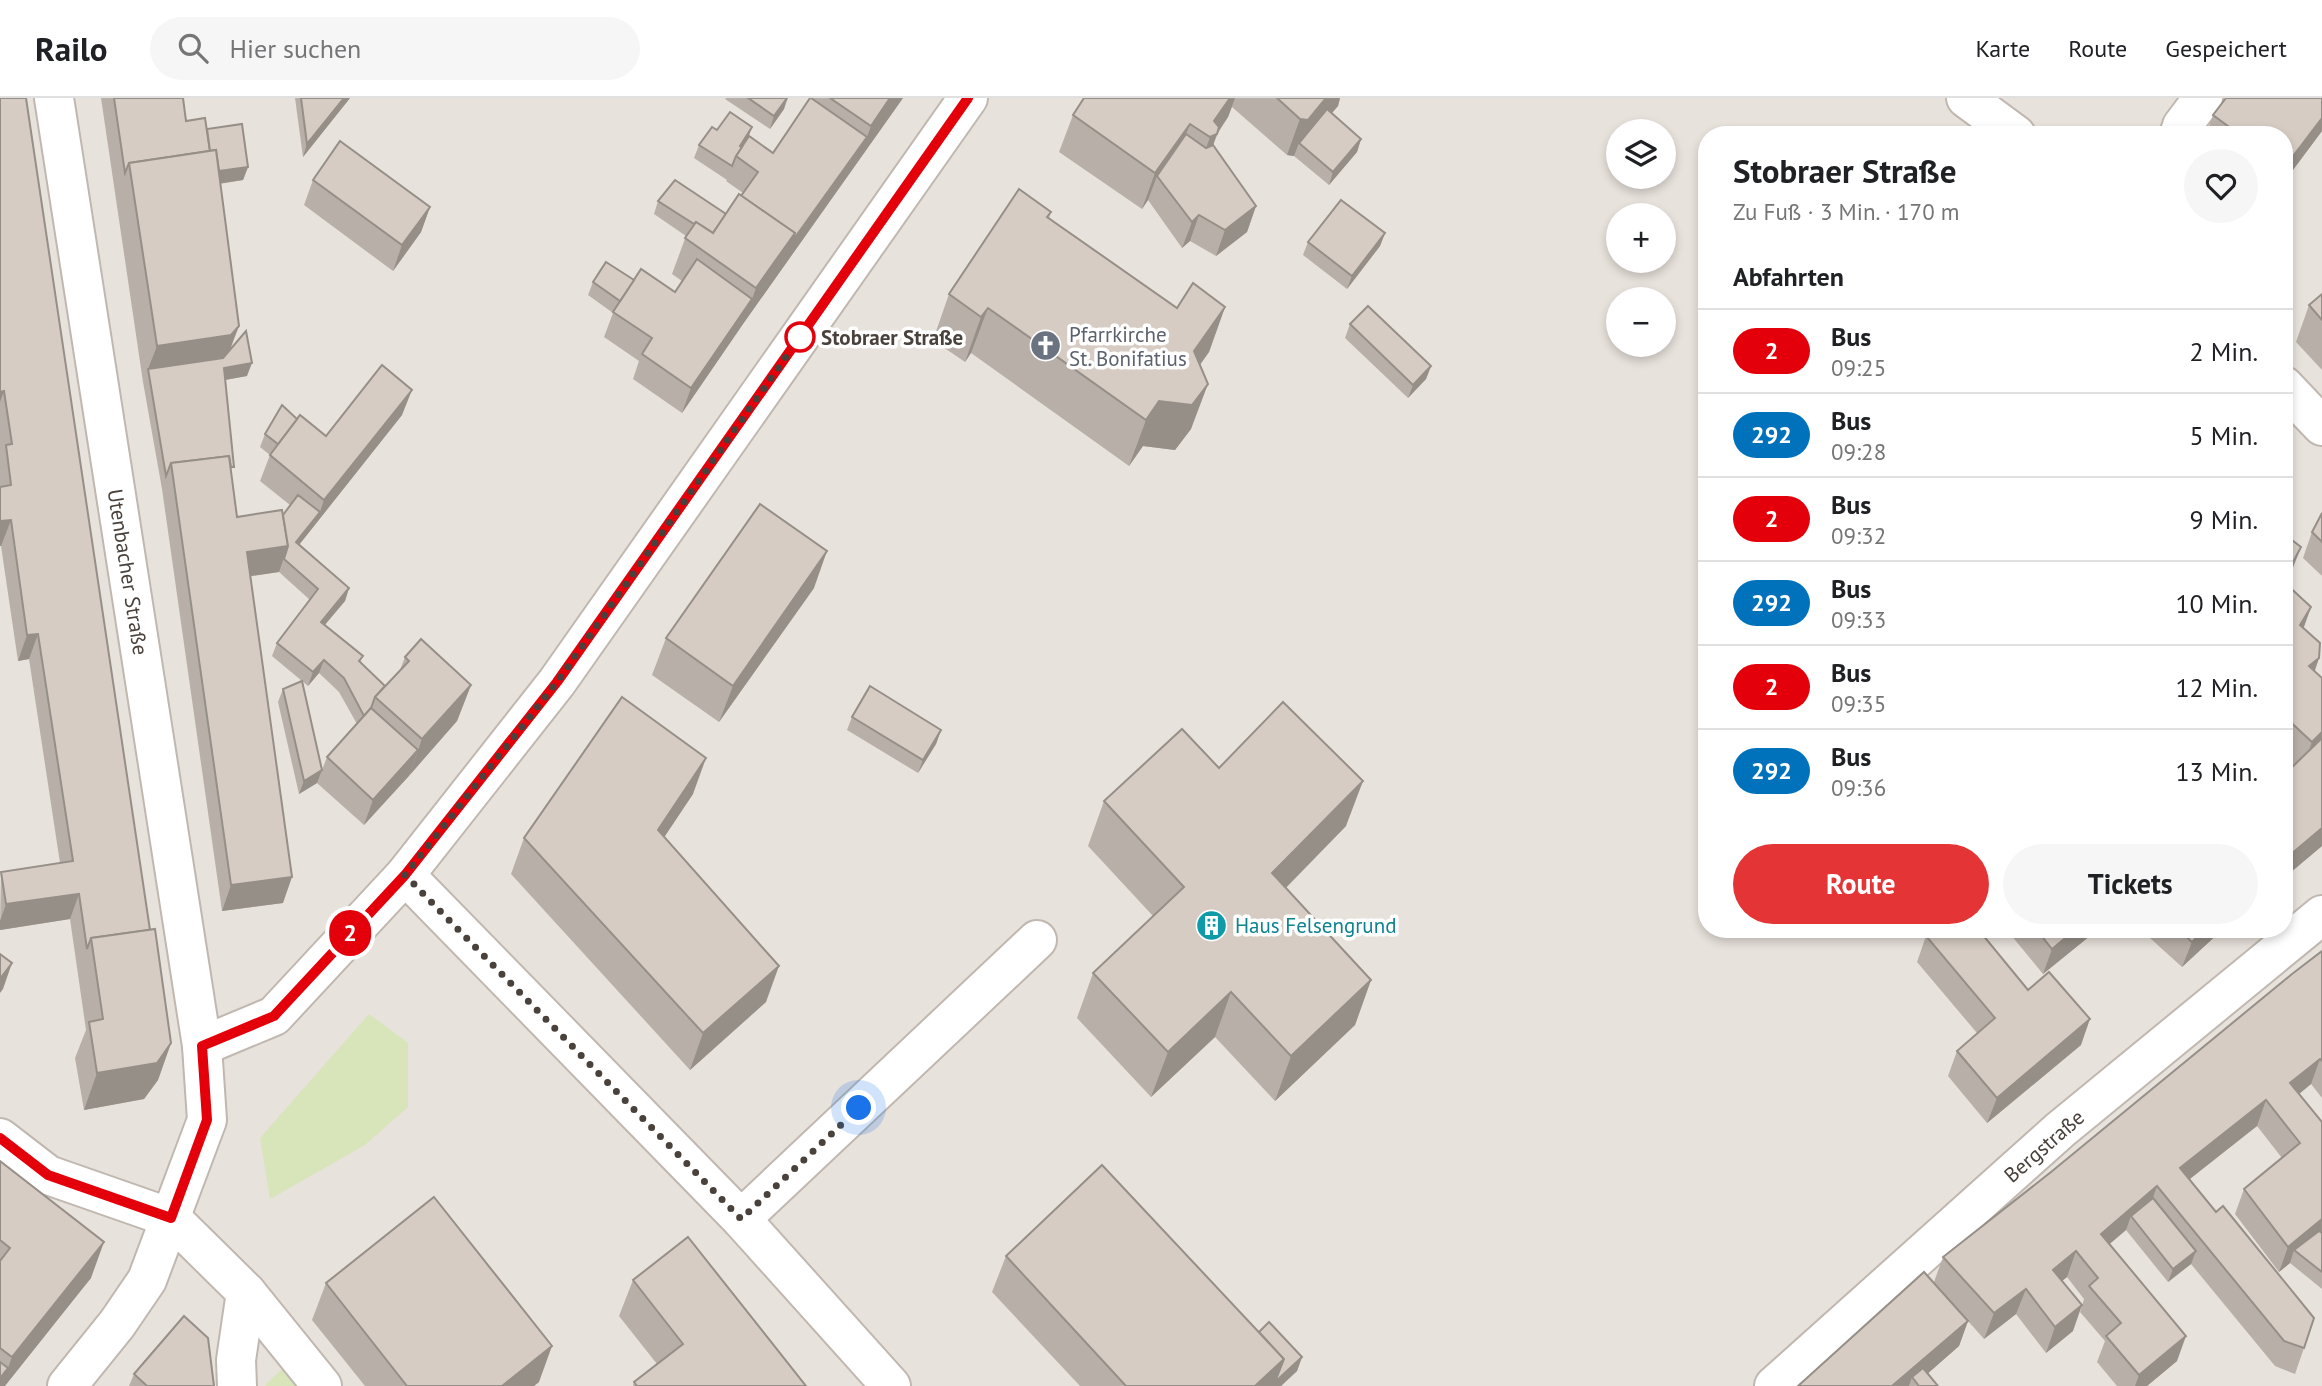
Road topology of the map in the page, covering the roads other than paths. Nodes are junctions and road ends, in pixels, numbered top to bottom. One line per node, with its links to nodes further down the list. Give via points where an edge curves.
1 (54, 98): 12 (street, Utenbacher Straße)
2 (968, 98): 9 (street, via 557,682)
3 (1966, 98): 5 (street)
4 (2203, 98): 6 (street)
5 (2004, 126)
6 (2182, 126)
7 (2293, 395): 8 (street)
8 (2322, 426)
9 (405, 875): 12 (street, via 274,1016); 15 (street)
10 (2322, 915): 21 (street, Bergstraße, via 2060,1130)
11 (1037, 940): 15 (street)
12 (202, 1046): 14 (street, Utenbacher Straße, via 207,1120)
13 (0, 1138): 14 (street, via 48,1175)
14 (171, 1218): 16 (street); 17 (street, Utenbacher Straße, via 147,1280)
15 (741, 1219): 20 (street)
16 (246, 1292): 18 (street); 19 (street)
17 (67, 1386)
18 (237, 1386)
19 (322, 1386)
20 (891, 1386)
21 (1774, 1386)

